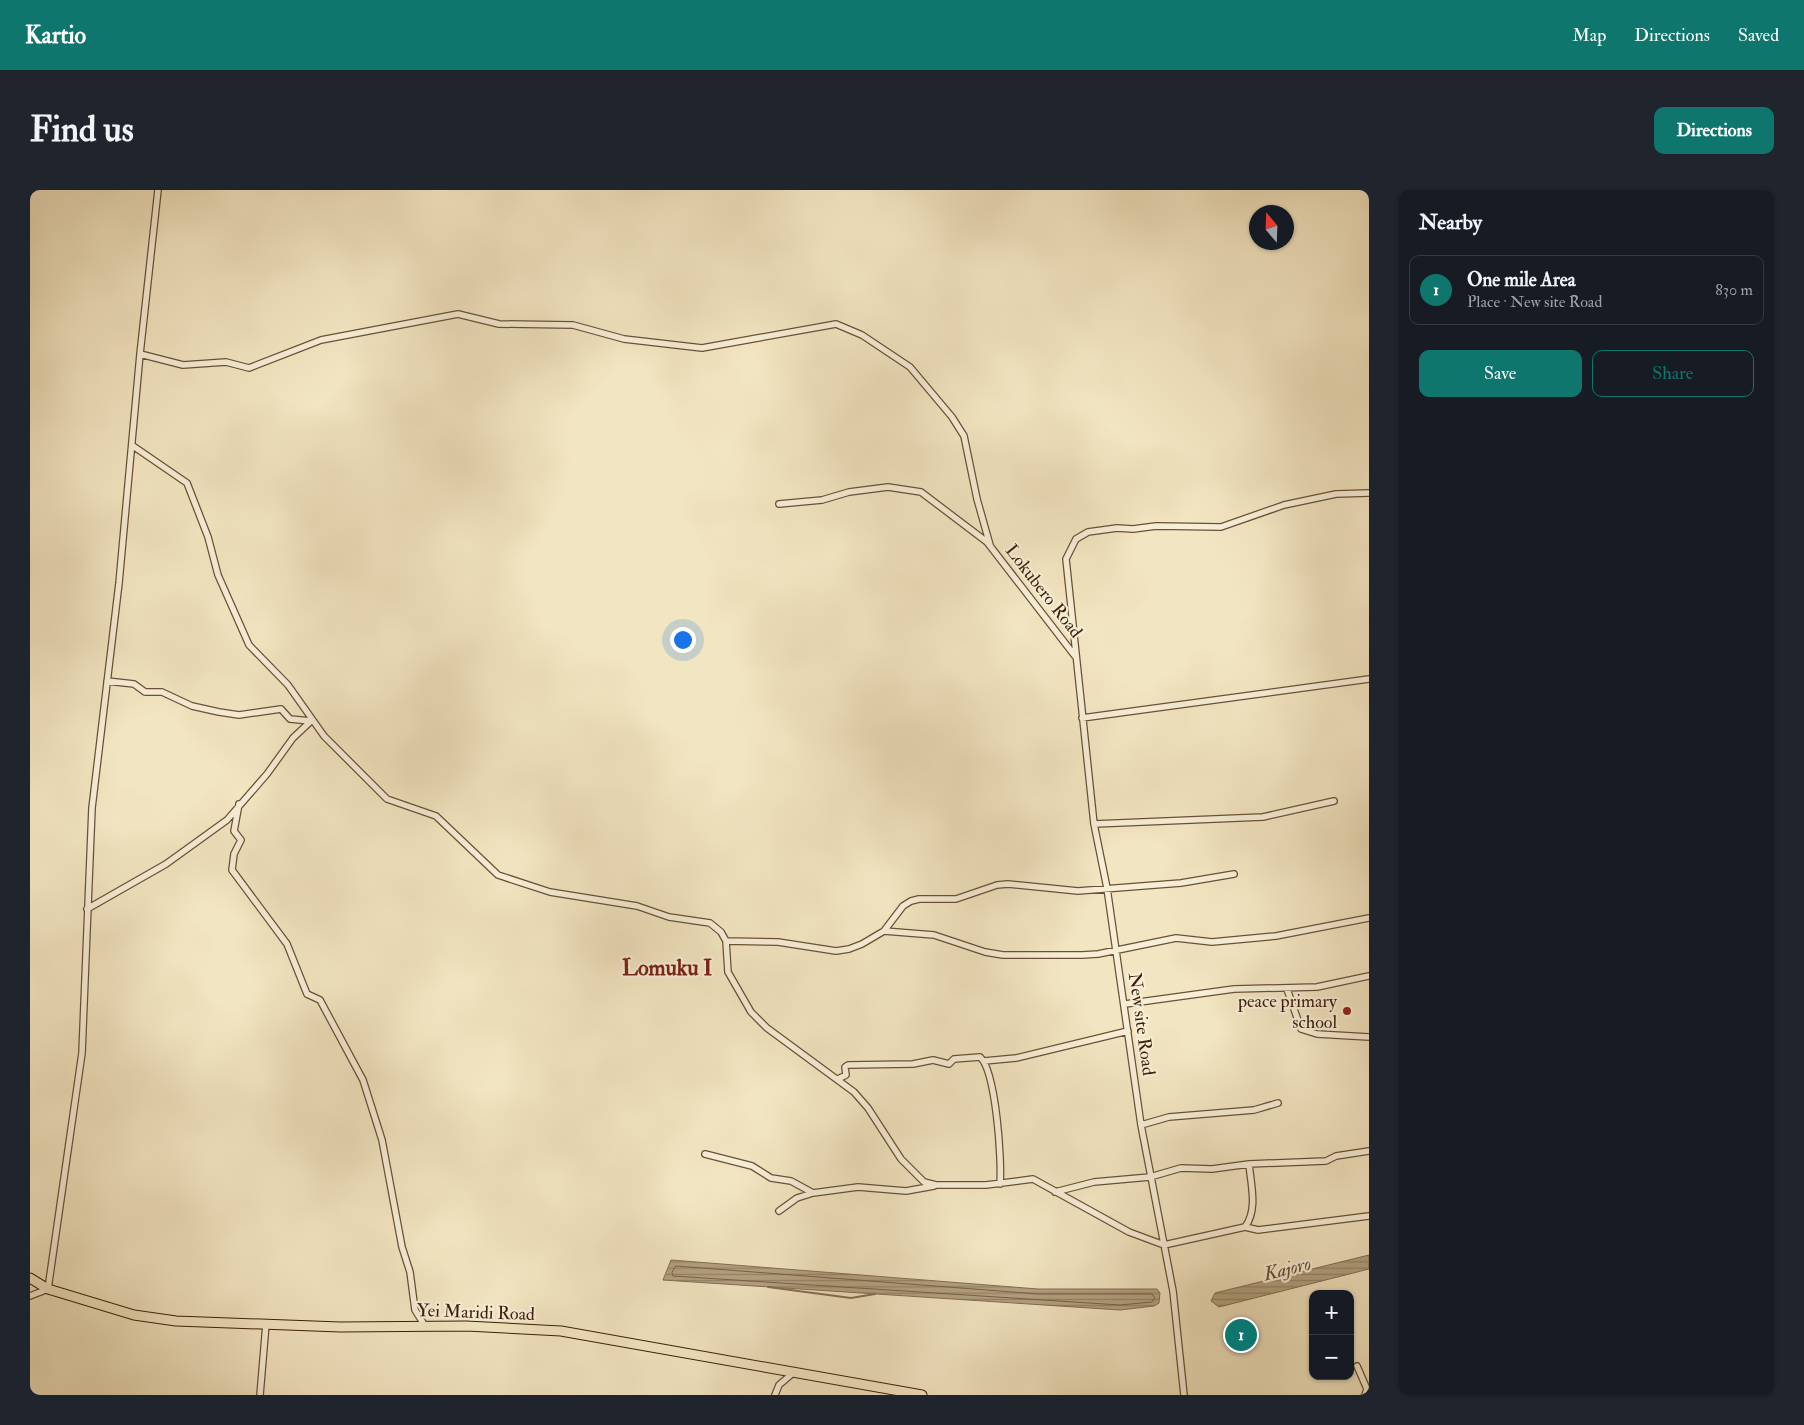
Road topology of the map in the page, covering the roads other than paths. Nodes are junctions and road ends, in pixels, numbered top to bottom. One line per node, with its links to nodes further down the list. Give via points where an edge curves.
1 (158, 190): 2 (street)
2 (140, 354): 3 (street); 6 (street, via 182,364 226,362 249,368 321,340 458,314 499,324 573,325 624,338 702,348 836,324 862,335 910,368 952,417 964,436)
3 (133, 446): 9 (street); 11 (street, via 187,483 199,509 218,575 249,645 288,685)
4 (1369, 493): 7 (street, New site Road, via 1336,494 1284,505 1221,527 1156,526 1088,532 1076,539 1066,559)
5 (779, 504): 6 (street, via 822,500 849,492 888,487 921,492)
6 (990, 545): 7 (street, Lokubero Road)
7 (1075, 656): 10 (street, New site Road)
8 (1369, 679): 10 (street)
9 (107, 681): 11 (street, via 134,684 145,692 162,692 192,706 219,712 239,715 281,709 290,719); 17 (street, via 92,808)
10 (1082, 718): 14 (street, New site Road)
11 (311, 721): 13 (street); 20 (street, via 387,799 436,816 498,875 550,892 637,906 669,917 703,920 716,927)
12 (1334, 801): 14 (street, via 1263,817)
13 (239, 804): 17 (street, via 227,820 166,864); 47 (street, via 234,831 240,840 232,870 287,944 307,994 320,1000 363,1080 382,1140 415,1310)
14 (1094, 824): 16 (street, New site Road)
15 (1234, 874): 16 (street, via 1181,883)
16 (1107, 888): 19 (street, via 1063,890 1008,884 956,899 919,899 903,906); 21 (street, New site Road)
17 (87, 909): 44 (street, via 82,1052)
18 (1369, 918): 21 (street, via 1276,936 1212,942 1176,938)
19 (884, 931): 20 (street, via 862,944 836,951 778,942); 21 (street, via 934,935 1003,955 1082,955)
20 (726, 941): 28 (street, via 728,972 751,1012 767,1028)
21 (1117, 951): 24 (street, New site Road)
22 (1369, 976): 23 (street, via 1317,987)
23 (1287, 989): 24 (street, via 1234,989); 26 (street, via 1301,1029 1317,1034)
24 (1125, 1004): 25 (street, New site Road)
25 (1128, 1031): 27 (street, via 1016,1058); 30 (street, New site Road)
26 (1369, 1037)
27 (984, 1061): 28 (street, via 977,1057 954,1059 949,1064 933,1060 913,1064 848,1065 845,1067 846,1075); 35 (street, via 995,1109)
28 (838, 1079): 36 (street, via 868,1108 914,1174 924,1182)
29 (1278, 1103): 30 (street, via 1254,1110 1169,1117)
30 (1141, 1125): 34 (street, New site Road)
31 (1369, 1151): 33 (street, via 1336,1156 1326,1161)
32 (705, 1154): 37 (street, via 752,1166 771,1178 790,1181)
33 (1249, 1164): 34 (street, via 1212,1169 1181,1168); 41 (street, via 1253,1204 1252,1219)
34 (1150, 1176): 38 (street, via 1094,1182); 42 (street, New site Road)
35 (1000, 1184): 36 (street); 38 (street, via 1033,1180)
36 (936, 1185): 37 (street, via 906,1190 858,1187)
37 (813, 1192): 39 (street, via 797,1198)
38 (1055, 1192): 42 (street, via 1130,1232)
39 (779, 1211)
40 (1369, 1216): 41 (street, via 1258,1230)
41 (1245, 1227): 42 (street)
42 (1164, 1245): 53 (street, New site Road, via 1173,1291)
43 (30, 1278): 44 (main road, Yei Maridi Road)
44 (48, 1289): 45 (street); 46 (main road, Yei Maridi Road, via 134,1316)
45 (30, 1296)
46 (266, 1324): 47 (main road, Yei Maridi Road); 50 (street)
47 (425, 1326): 49 (main road, Yei Maridi Road, via 480,1326 586,1334)
48 (1356, 1366): 54 (street, via 1367,1389)
49 (793, 1373): 51 (street, via 779,1385); 52 (main road, Yei Maridi Road)
50 (260, 1395)
51 (775, 1395)
52 (922, 1395)
53 (1184, 1395)
54 (1366, 1395)

